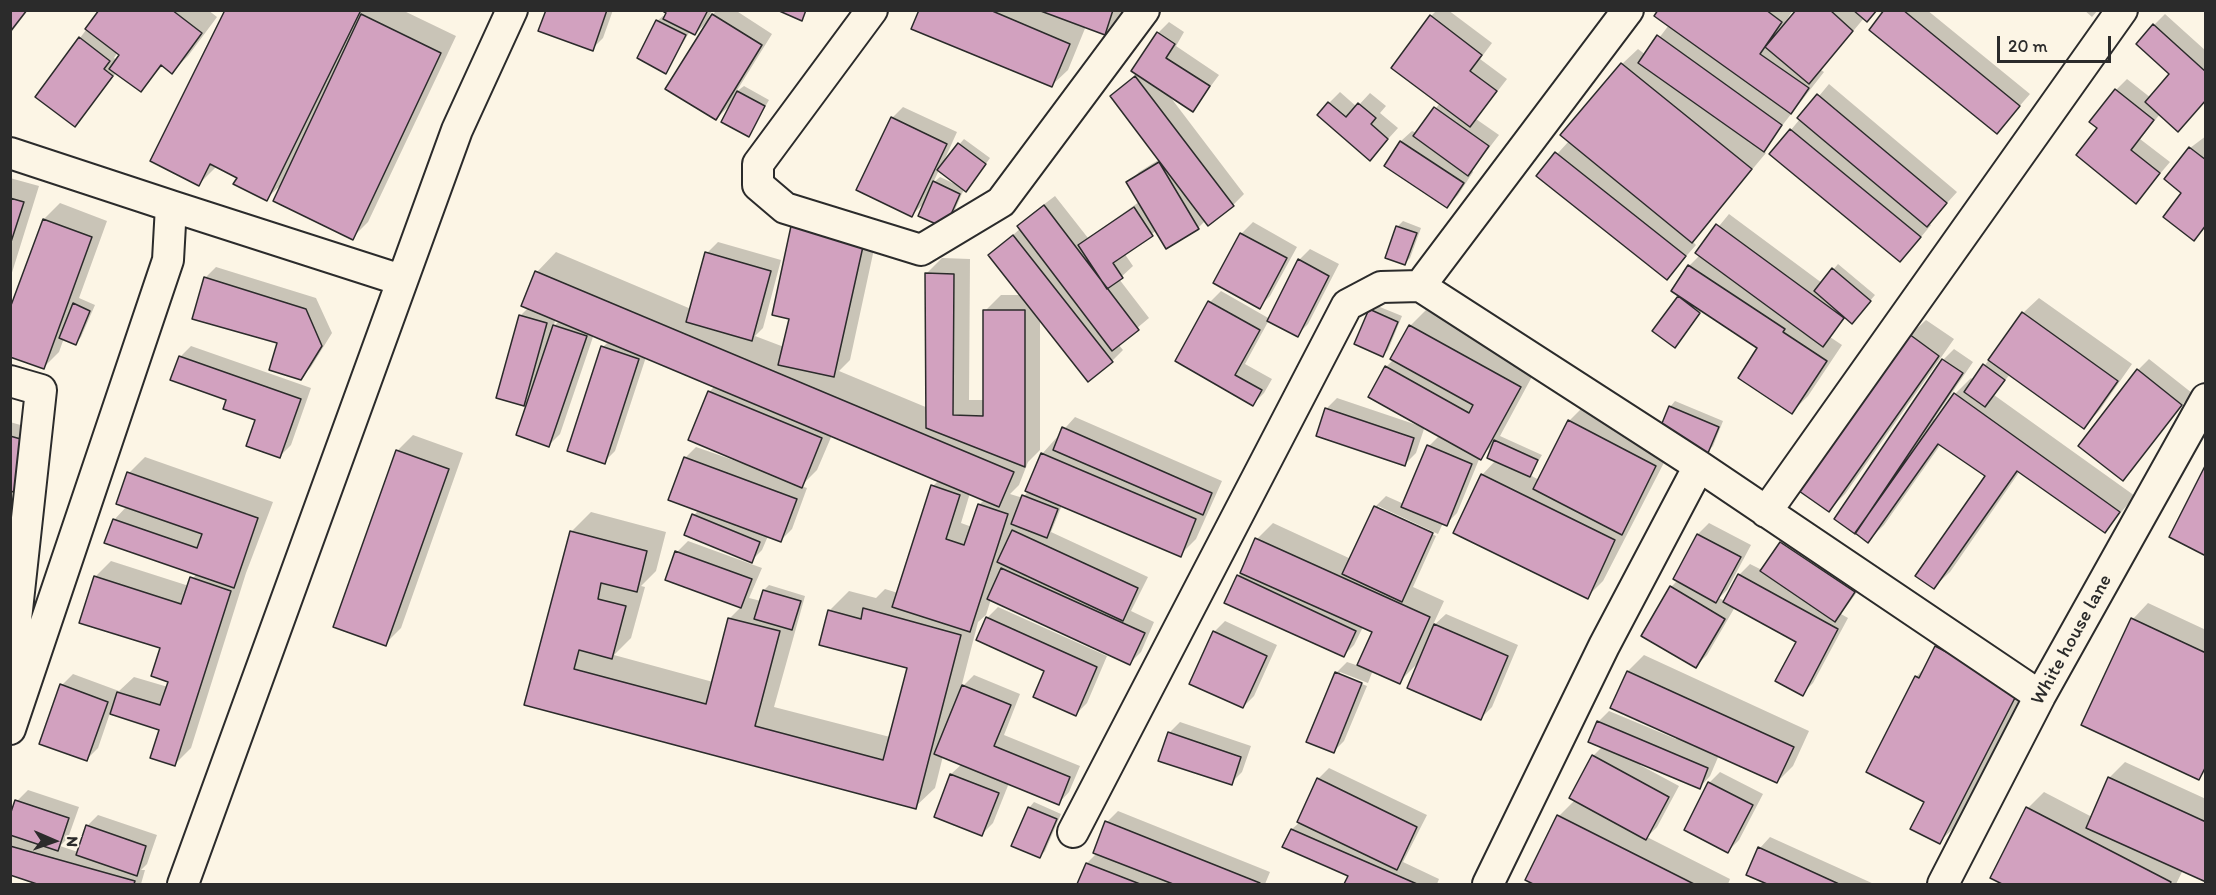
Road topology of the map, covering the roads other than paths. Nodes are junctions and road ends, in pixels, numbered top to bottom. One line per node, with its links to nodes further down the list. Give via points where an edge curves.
1 (512, 10): 8 (street, via 457,130)
2 (872, 10): 3 (street, via 758,164 758,185 785,208 921,250 1001,202)
3 (1144, 10)
4 (1628, 10): 9 (street)
5 (2122, 10): 13 (street)
6 (10, 153): 7 (street)
7 (171, 206): 8 (street); 16 (street, via 168,260)
8 (401, 280): 18 (street)
9 (1420, 286): 12 (street); 17 (street, via 1381,287 1347,305)
10 (10, 381): 14 (street, via 41,390)
11 (2205, 399): 15 (street, White house lane)
12 (1699, 466): 13 (street); 19 (street, via 1604,646)
13 (1766, 512): 15 (street)
14 (10, 674)
15 (2040, 696): 20 (street, White house lane)
16 (10, 729)
17 (1073, 832)
18 (183, 885)
19 (1488, 885)
20 (1943, 885)

